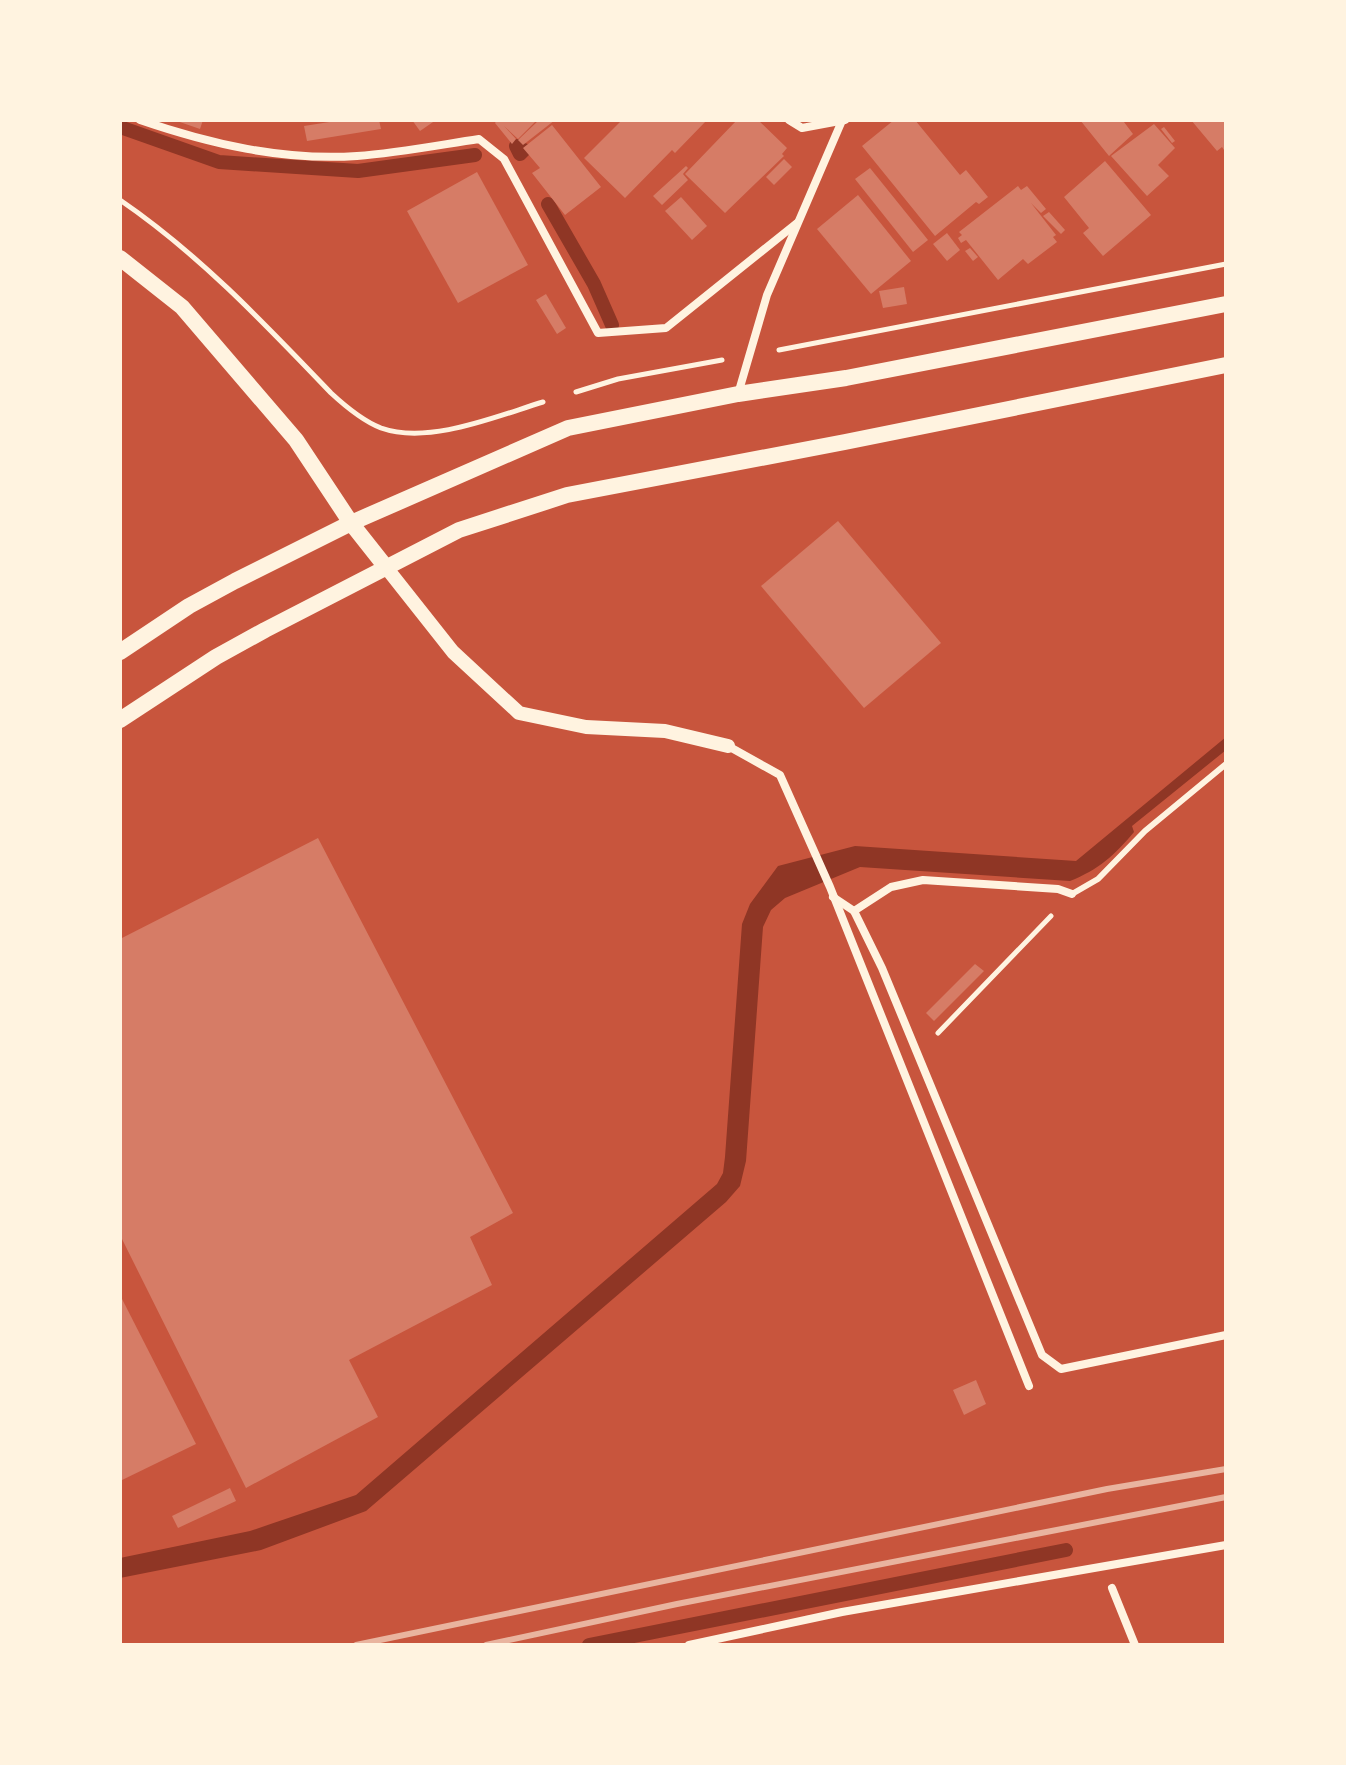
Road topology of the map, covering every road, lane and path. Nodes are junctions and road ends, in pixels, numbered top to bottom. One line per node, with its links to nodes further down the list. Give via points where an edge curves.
1 (140, 120): 4 (street, via 239,149 294,155 356,156 479,139 504,159 598,333 666,328)
2 (789, 120): 3 (street, via 802,128)
3 (842, 121): 4 (street)
4 (797, 223): 8 (street, via 767,295)
5 (120, 258): 9 (main road, via 182,307 296,440)
6 (1226, 304): 8 (main road)
7 (1226, 365): 10 (main road, via 567,495 459,530)
8 (738, 394): 9 (main road, via 568,428)
9 (351, 523): 10 (main road); 11 (main road, via 189,606)
10 (385, 566): 12 (main road, via 216,657); 13 (street, via 453,652 519,713 586,727 665,731)
11 (120, 652)
12 (120, 720)
13 (728, 746): 15 (street, via 780,775)
14 (1226, 764): 16 (lane, via 1145,831 1098,879)
15 (831, 892): 17 (street); 20 (street)
16 (1072, 894): 17 (street, via 923,880 891,887); 18 (path)
17 (854, 911): 18 (street)
18 (918, 1053): 19 (street, via 1042,1355 1061,1369)
19 (1226, 1335)
20 (1029, 1386)
21 (1226, 1545): 23 (street, via 842,1612)
22 (1112, 1588): 24 (street)
23 (689, 1645)
24 (1135, 1645)

